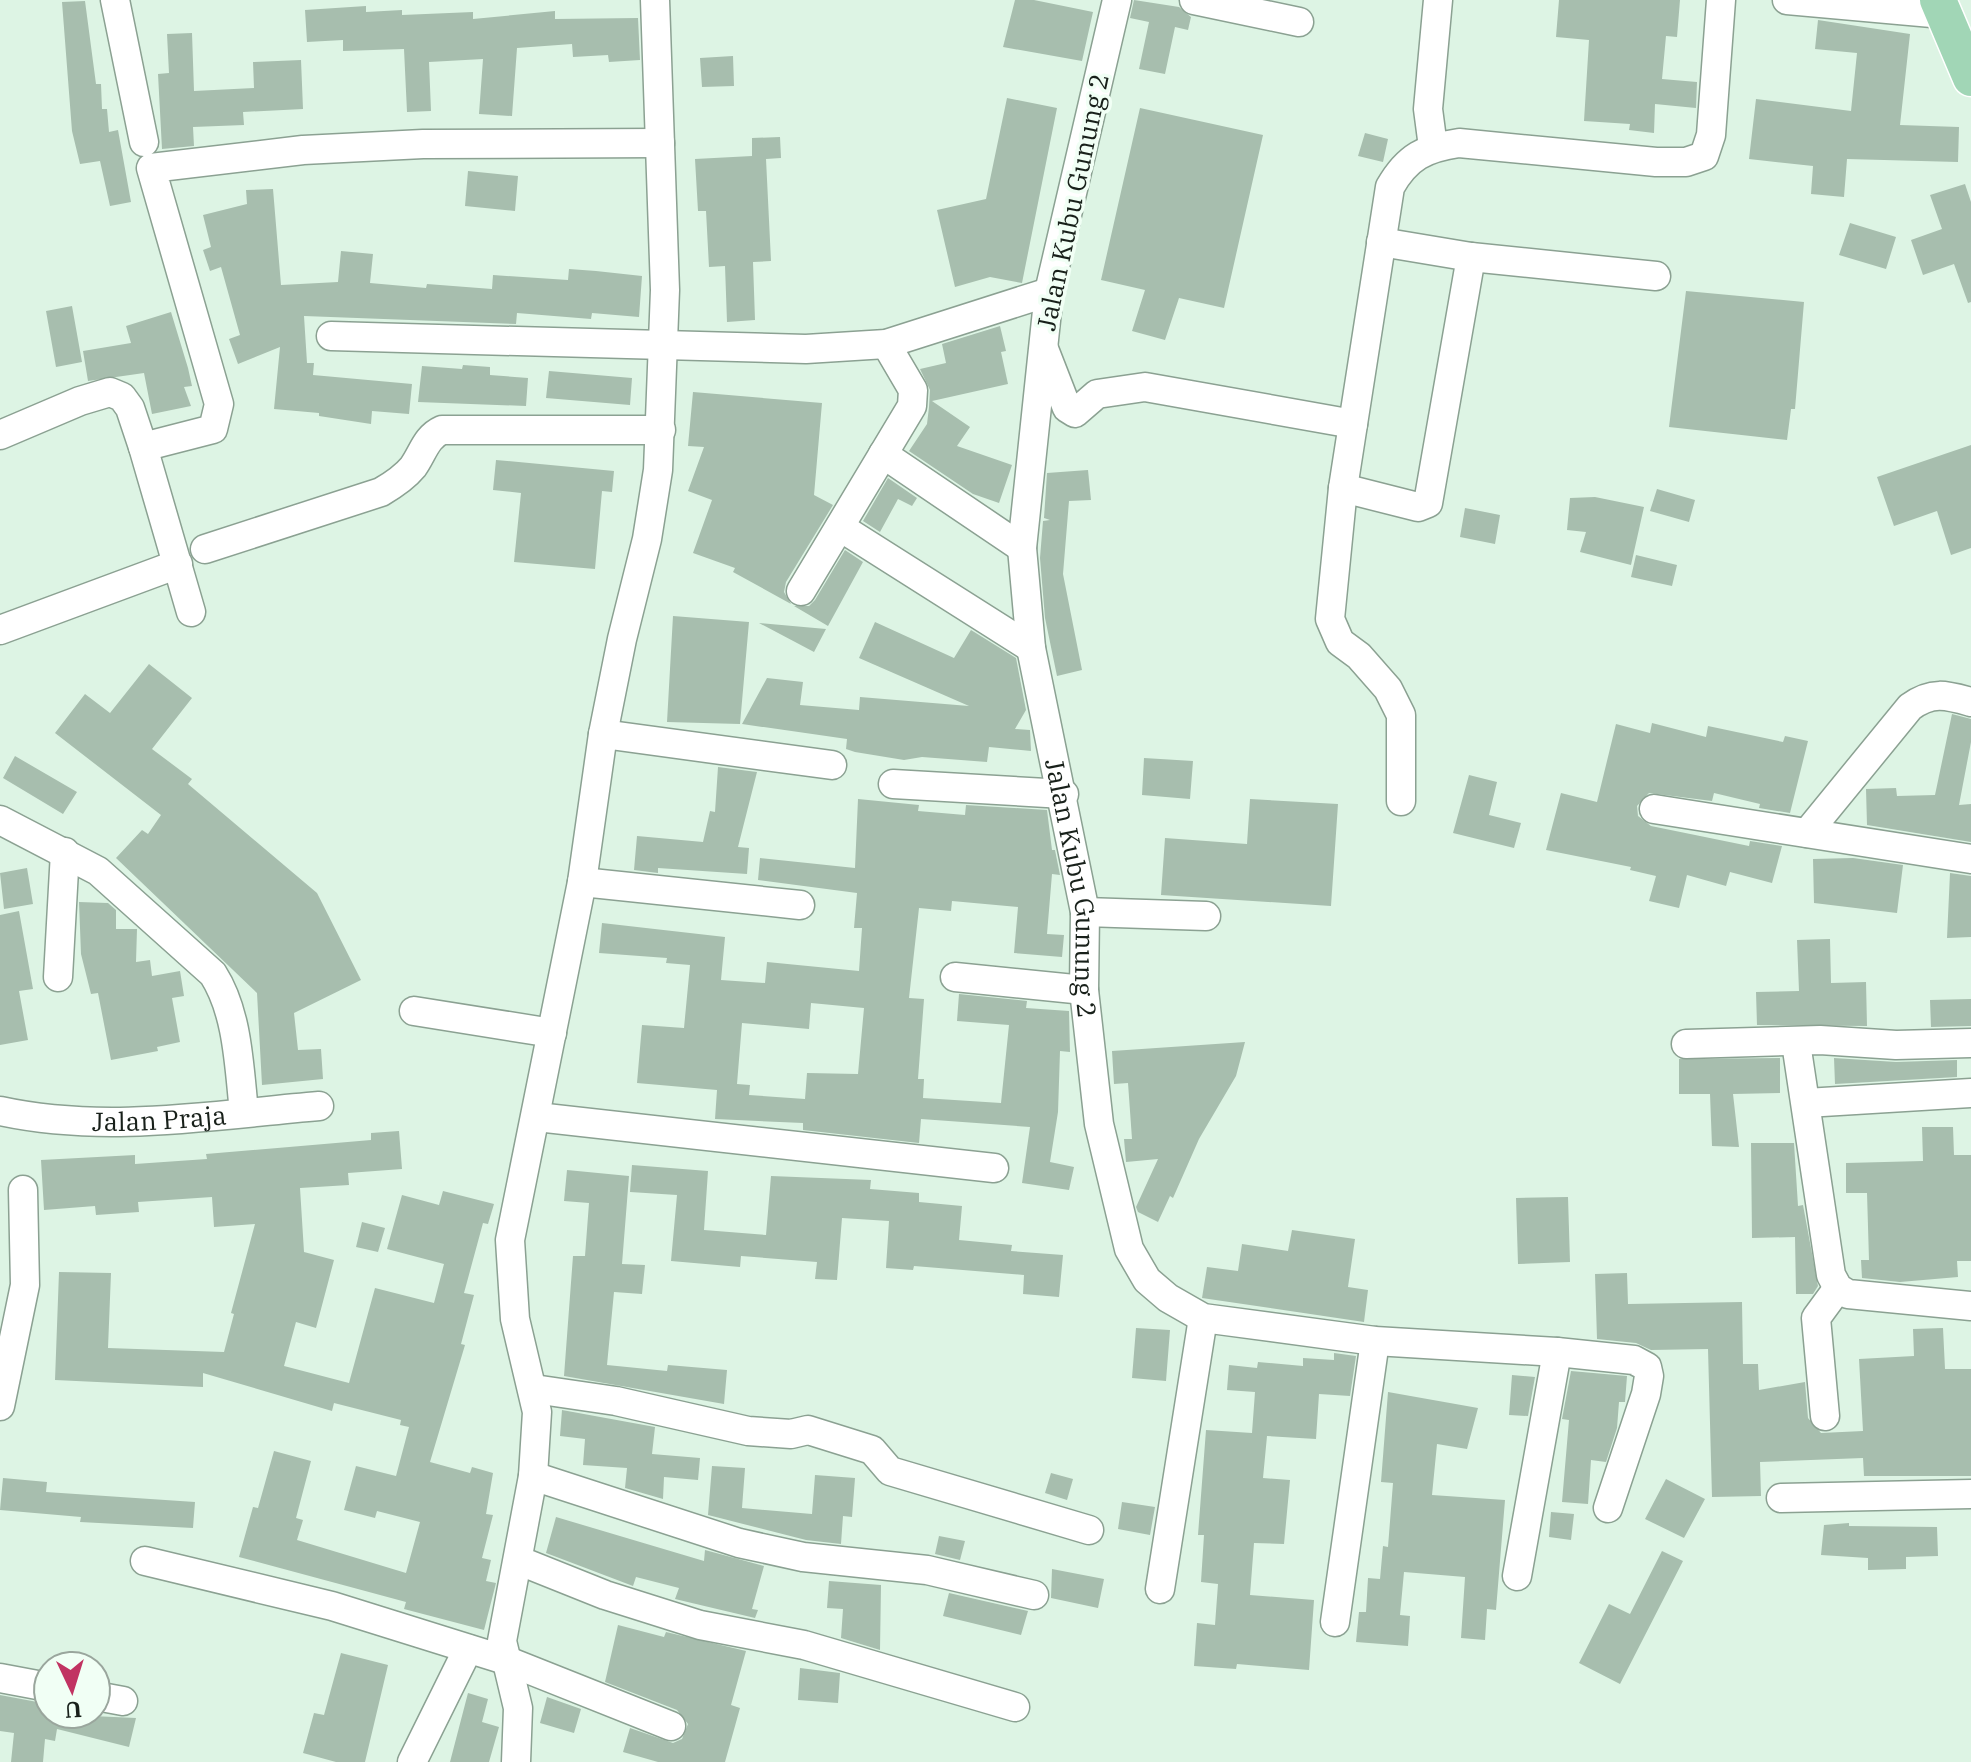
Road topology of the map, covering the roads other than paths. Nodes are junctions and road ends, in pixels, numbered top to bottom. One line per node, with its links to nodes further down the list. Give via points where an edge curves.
1 (115, 0): 11 (street)
2 (655, 0): 12 (street)
3 (1117, 0): 17 (street, Jalan Kubu Gunung 2)
4 (1194, 0): 9 (street)
5 (1438, 0): 13 (street, via 1428,109)
6 (1721, 0): 13 (street, via 1711,135 1704,156 1656,162 1459,143)
7 (1787, 0): 8 (street)
8 (1941, 7): 10 (main road)
9 (1299, 22)
10 (1971, 78)
11 (144, 142)
12 (660, 143): 19 (street); 25 (street, via 423,144 303,150 151,168 219,404 213,429)
13 (1433, 147): 14 (street, via 1415,155 1390,187)
14 (1381, 242): 15 (street); 22 (street)
15 (1471, 257): 16 (street); 27 (street, via 1428,503 1418,507)
16 (1656, 276)
17 (1049, 292): 20 (street); 21 (street, Jalan Kubu Gunung 2)
18 (331, 336): 19 (street)
19 (663, 343): 20 (street, via 806,349); 23 (street)
20 (886, 344): 26 (street, via 915,398)
21 (1042, 345): 22 (street, via 1067,408 1075,413 1097,394 1145,387); 29 (street, Jalan Kubu Gunung 2)
22 (1353, 424): 27 (street)
23 (661, 430): 30 (street, via 442,430 432,434 413,467 381,492); 37 (street, via 647,539)
24 (0, 435): 25 (street, via 110,392 130,408)
25 (143, 447): 31 (street)
26 (883, 454): 28 (street); 29 (street)
27 (1343, 488): 41 (street, via 1330,619 1340,642 1388,689 1401,715)
28 (840, 527): 32 (street); 35 (street)
29 (1022, 548): 35 (street, Jalan Kubu Gunung 2)
30 (205, 549)
31 (178, 564): 33 (street); 34 (street)
32 (801, 591)
33 (191, 612)
34 (0, 630)
35 (1031, 648): 40 (street, Jalan Kubu Gunung 2)
36 (1971, 702): 44 (street, via 1940,694 1924,696 1910,707)
37 (603, 734): 38 (street); 47 (street)
38 (832, 765)
39 (893, 784): 40 (street)
40 (1064, 794): 49 (street, Jalan Kubu Gunung 2)
41 (1401, 801)
42 (1654, 809): 44 (street)
43 (0, 820): 45 (street)
44 (1807, 833): 46 (street)
45 (65, 852): 51 (street); 63 (street, via 98,871 213,974 228,1005)
46 (1971, 859)
47 (582, 882): 48 (street); 55 (street)
48 (800, 905)
49 (1085, 912): 50 (street); 53 (street, Jalan Kubu Gunung 2)
50 (1206, 916)
51 (58, 977)
52 (955, 977): 53 (street)
53 (1084, 990): 69 (street, Jalan Kubu Gunung 2, via 1099,1124 1129,1249 1147,1280)
54 (414, 1011): 55 (street)
55 (552, 1033): 64 (street)
56 (1796, 1043): 57 (street); 58 (street); 60 (street)
57 (1971, 1043)
58 (1686, 1044)
59 (1971, 1093): 60 (street)
60 (1806, 1103): 67 (street, via 1831,1275)
61 (319, 1106): 63 (street, Jalan Praja)
62 (0, 1111): 63 (street, Jalan Praja, via 117,1124)
63 (244, 1112)
64 (537, 1117): 65 (street); 72 (street, via 510,1240 515,1319)
65 (994, 1168)
66 (23, 1190): 73 (street, via 25,1285)
67 (1838, 1288): 68 (street, via 1848,1294); 74 (street, via 1816,1318)
68 (1971, 1306)
69 (1203, 1318): 70 (street, Jalan Kubu Gunung 2); 83 (street)
70 (1375, 1341): 71 (street, Jalan Kubu Gunung 2); 85 (street)
71 (1557, 1352): 78 (street, Jalan Kubu Gunung 2, via 1634,1360 1647,1367 1649,1376); 82 (street)
72 (534, 1389): 75 (street); 79 (street, via 616,1401 748,1431 808,1430 872,1450 890,1471)
73 (0, 1406)
74 (1825, 1416)
75 (533, 1476): 81 (street); 84 (street, via 739,1543 803,1557 927,1570)
76 (1971, 1494): 77 (street)
77 (1781, 1498)
78 (1608, 1508)
79 (1089, 1530)
80 (145, 1561): 86 (street, via 332,1606)
81 (520, 1561): 87 (street, via 502,1641); 90 (street, via 700,1625 804,1645)
82 (1517, 1576)
83 (1160, 1589)
84 (1034, 1595)
85 (1335, 1622)
86 (468, 1649): 87 (street); 92 (street)
87 (505, 1660): 91 (street); 93 (street, via 518,1708)
88 (0, 1678): 89 (street)
89 (32, 1684)
90 (1015, 1707)
91 (671, 1726)
92 (412, 1762)
93 (516, 1762)

